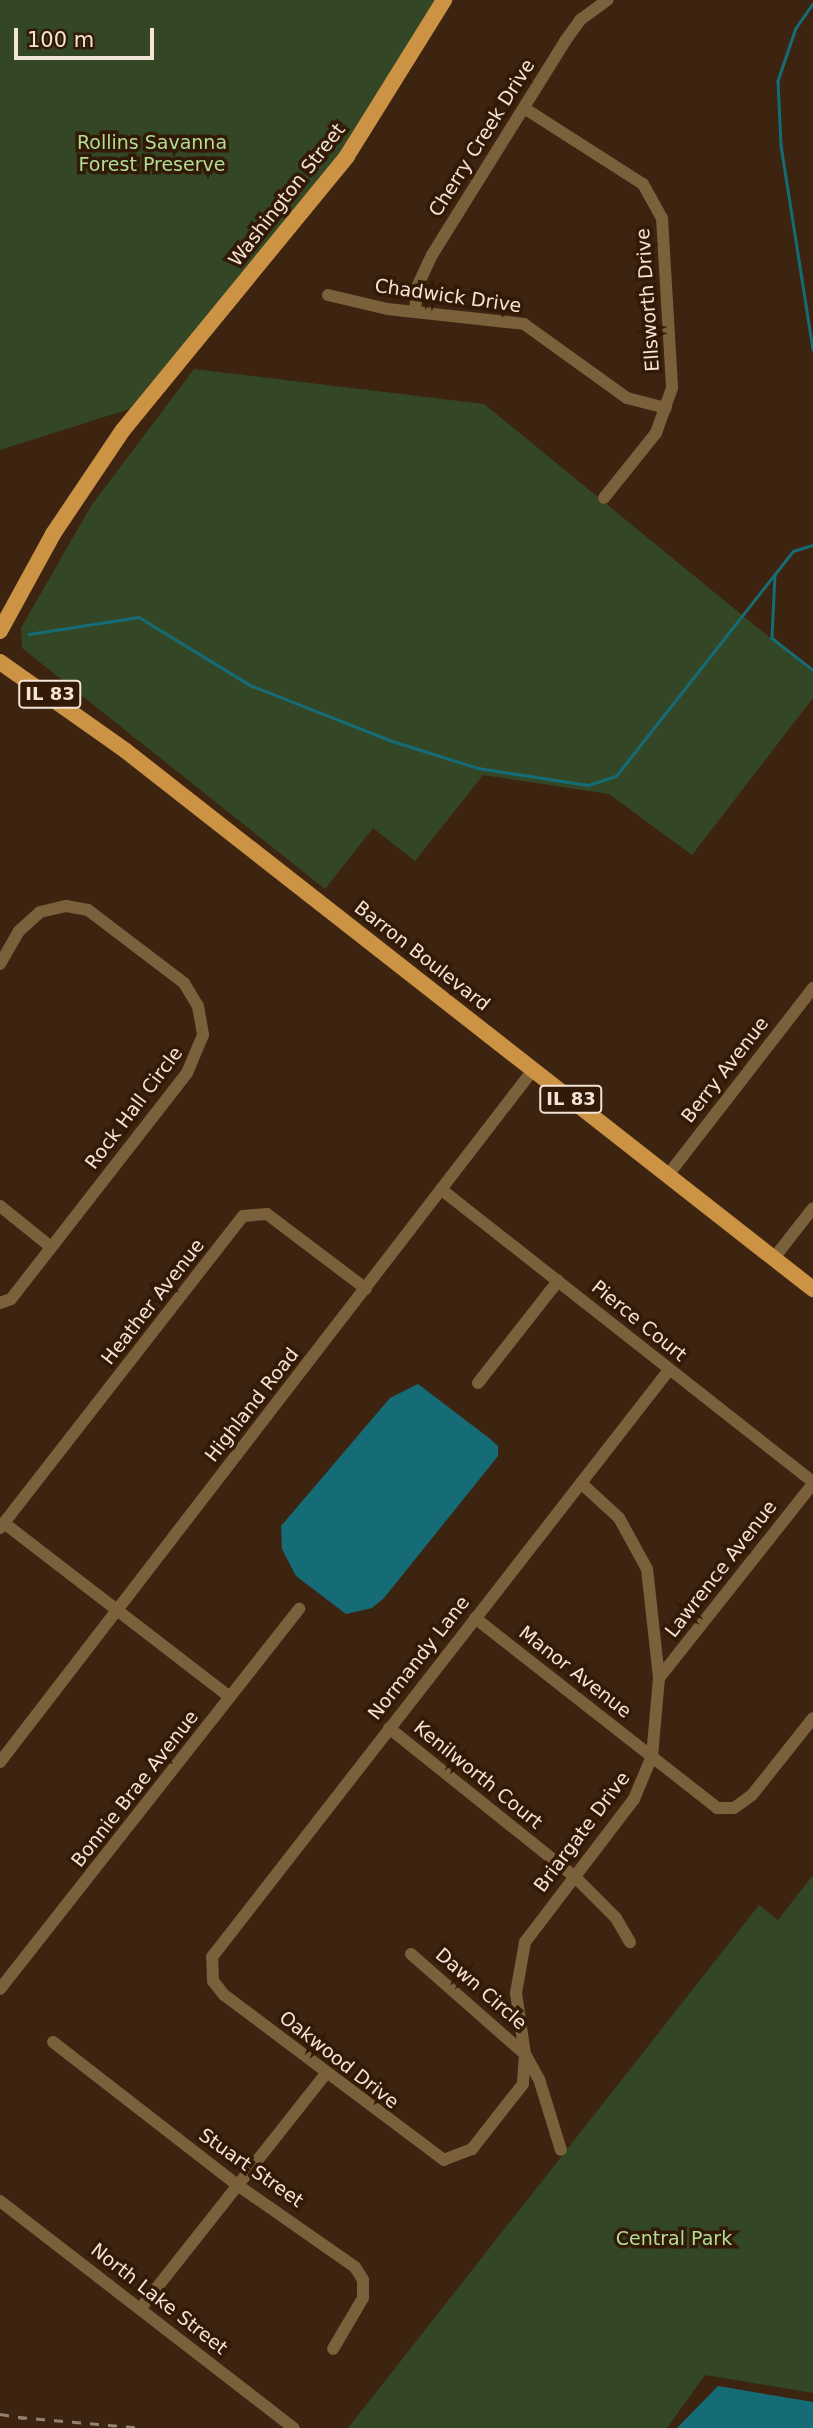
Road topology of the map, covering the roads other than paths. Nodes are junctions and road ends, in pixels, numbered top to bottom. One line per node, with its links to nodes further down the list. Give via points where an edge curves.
1 (444, 0): 8 (main road, Washington Street, via 347,156 145,404 53,534)
2 (608, 0): 3 (street, Cherry Creek Drive, via 580,20)
3 (524, 108): 5 (street, Cherry Creek Drive, via 422,273); 6 (street, Ellsworth Drive, via 643,184 657,204 672,374)
4 (328, 295): 5 (street, Chadwick Drive)
5 (415, 312): 6 (street, Chadwick Drive, via 524,324 627,398)
6 (666, 408): 7 (street, Ellsworth Drive, via 646,447)
7 (604, 498)
8 (0, 631)
9 (0, 662): 12 (main road, Barron Boulevard / IL 83, via 126,751)
10 (0, 964): 17 (street, Rock Hall Circle, via 31,919 52,902 78,907 99,916 184,983 206,1022 199,1055 187,1073)
11 (813, 988): 13 (street, Berry Avenue)
12 (533, 1070): 13 (main road, Barron Boulevard / IL 83); 14 (street, Highland Road)
13 (668, 1175): 18 (main road, Barron Boulevard / IL 83)
14 (442, 1190): 19 (street, Pierce Court); 20 (street, Highland Road)
15 (0, 1206): 17 (street)
16 (813, 1208): 18 (street)
17 (51, 1247): 22 (street, Rock Hall Circle, via 11,1299)
18 (774, 1258): 21 (main road, Barron Boulevard / IL 83)
19 (558, 1281): 23 (street, Pierce Court); 24 (street)
20 (366, 1289): 27 (street, Heather Avenue, via 267,1214 243,1216); 29 (street, Highland Road)
21 (813, 1289)
22 (0, 1303)
23 (669, 1370): 25 (street, Normandy Lane); 26 (street, Pierce Court)
24 (478, 1383)
25 (581, 1483): 30 (street, Normandy Lane); 31 (street, Briargate Drive, via 619,1518 637,1544 653,1591)
26 (813, 1483): 31 (street, Lawrence Avenue)
27 (2, 1526): 29 (street)
28 (299, 1609): 32 (street, Bonnie Brae Avenue)
29 (118, 1612): 32 (street); 36 (street, Highland Road)
30 (475, 1618): 34 (street, Normandy Lane); 35 (street, Manor Avenue)
31 (659, 1678): 35 (street, Briargate Drive)
32 (230, 1697): 41 (street, Bonnie Brae Avenue)
33 (813, 1718): 35 (street, Manor Avenue, via 752,1795 734,1808 706,1803)
34 (389, 1728): 37 (street, Kenilworth Court); 40 (street, Normandy Lane, via 220,1940)
35 (652, 1756): 37 (street, Briargate Drive, via 634,1799)
36 (0, 1762)
37 (574, 1876): 38 (street, Kenilworth Court, via 616,1918); 43 (street, Briargate Drive, via 525,1942 517,1968)
38 (630, 1942)
39 (411, 1954): 43 (street, Dawn Circle)
40 (211, 1973): 44 (street, Oakwood Drive, via 225,1995)
41 (0, 1989)
42 (53, 2042): 47 (street, Stuart Street)
43 (525, 2054): 45 (street, Briargate Drive, via 539,2079); 46 (street, Briargate Drive, via 523,2084 514,2101 483,2139)
44 (325, 2075): 46 (street, Oakwood Drive, via 433,2156); 47 (street)
45 (561, 2150)
46 (455, 2160)
47 (236, 2185): 49 (street); 50 (street, Stuart Street, via 336,2252 363,2280 363,2298)
48 (0, 2201): 49 (street, North Lake Street)
49 (140, 2309): 51 (street, North Lake Street)
50 (333, 2349)
51 (294, 2428)

